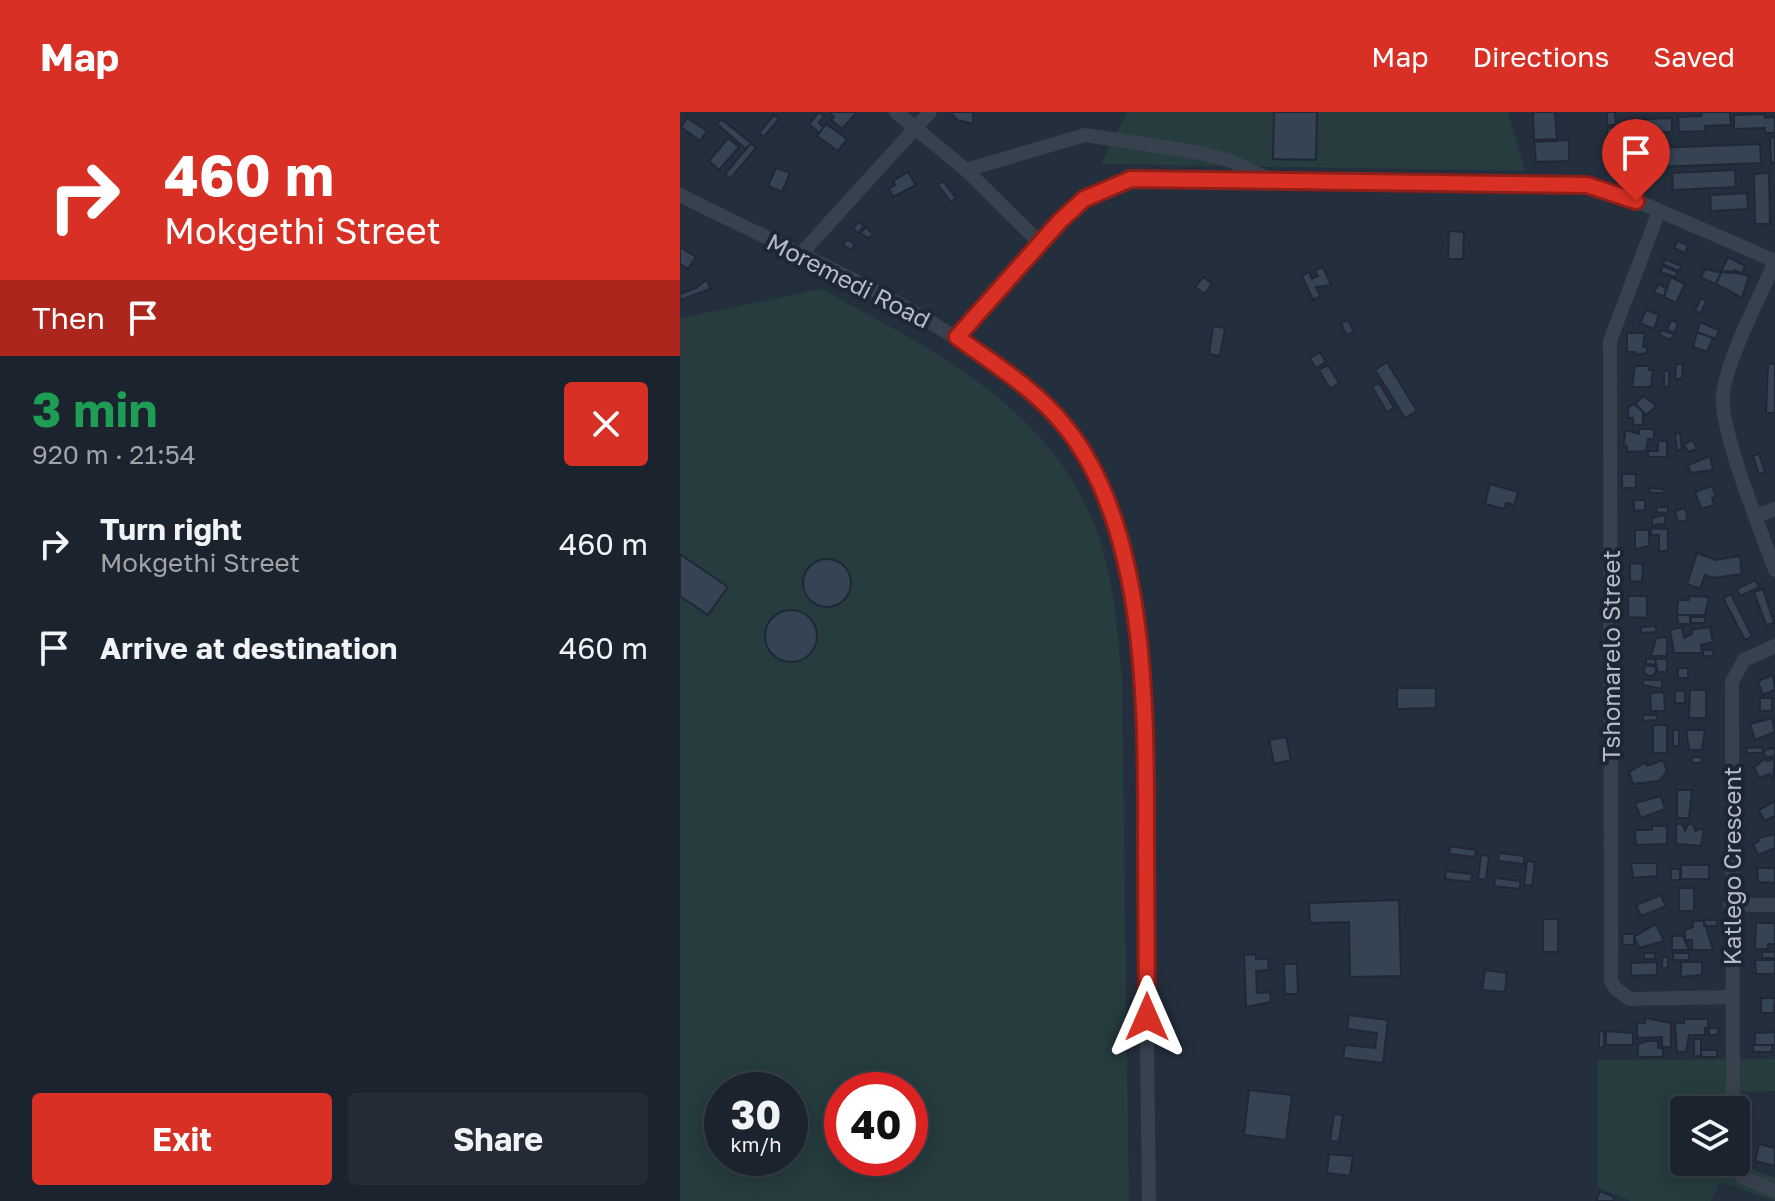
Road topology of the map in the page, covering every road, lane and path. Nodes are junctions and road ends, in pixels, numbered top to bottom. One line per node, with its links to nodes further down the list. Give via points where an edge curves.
1 (896, 112): 3 (street)
2 (930, 112): 3 (street)
3 (917, 130): 4 (street); 9 (street)
4 (966, 170): 5 (street, via 1085,135 1196,152); 8 (street)
5 (1270, 179): 7 (street, via 1587,185); 8 (street, via 1131,179 1084,199)
6 (680, 195): 9 (street, Moremedi Road)
7 (1659, 211): 10 (street); 18 (street, Tshomarelo Street, via 1610,341 1611,981 1630,999)
8 (1039, 242): 11 (street)
9 (800, 255): 11 (street, Moremedi Road)
10 (1775, 261): 13 (street, via 1722,398)
11 (957, 337): 22 (street, Moremedi Road, via 1041,400 1066,427 1105,502 1129,581 1146,712)
12 (1775, 509): 13 (street)
13 (1756, 516): 14 (street)
14 (1775, 570)
15 (1775, 646): 16 (street, Katlego Crescent, via 1744,660 1732,682)
16 (1730, 905): 17 (street); 18 (street, Katlego Crescent)
17 (1775, 905)
18 (1731, 997): 19 (street, Katlego Crescent)
19 (1733, 1096)
20 (1741, 1176): 21 (street)
21 (1775, 1191)
22 (1149, 1201)

